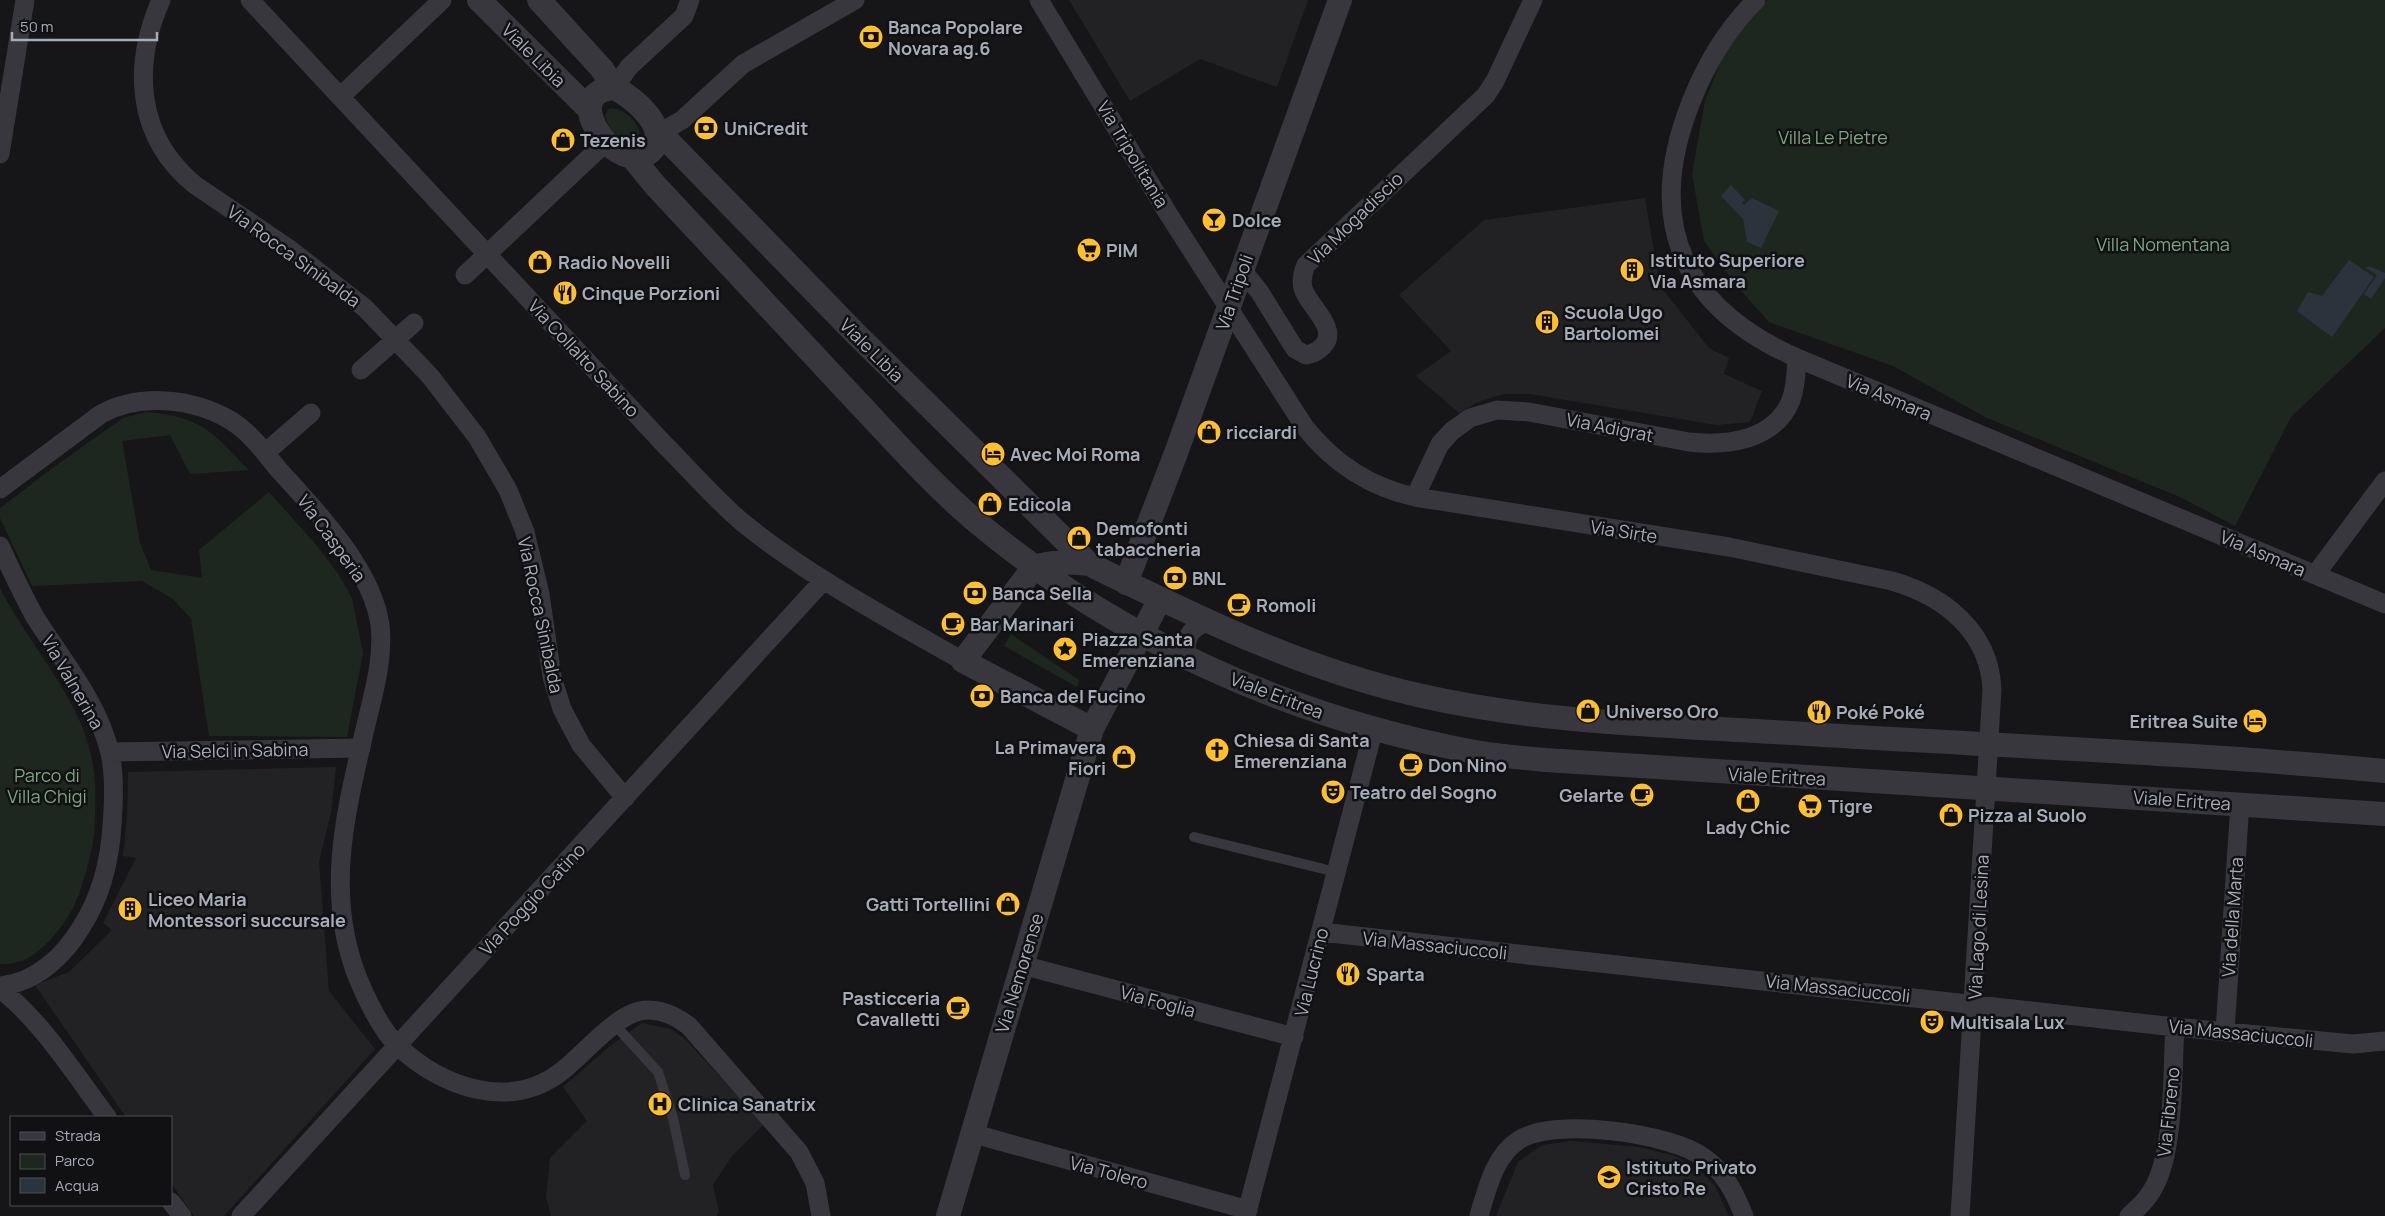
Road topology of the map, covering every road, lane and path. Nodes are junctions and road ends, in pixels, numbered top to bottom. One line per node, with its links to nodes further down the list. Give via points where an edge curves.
1 (25, 0): 18 (street)
2 (161, 0): 25 (street, Via Rocca Sinibalda, via 148,39 142,82 152,127 168,158 195,185 340,287)
3 (250, 0): 14 (street, Via Collalto Sabino)
4 (442, 0): 14 (street)
5 (479, 0): 15 (street, Viale Libia)
6 (539, 0): 13 (street, via 602,69)
7 (690, 0): 13 (street, via 684,16 629,67)
8 (855, 0): 16 (street, via 743,64 682,120)
9 (1039, 0): 23 (street, Via Tripolitania)
10 (1340, 0): 21 (street, Via Tripoli)
11 (1533, 0): 21 (street, Via Mogadiscio, via 1496,81 1486,95 1306,265 1302,287 1326,327 1327,339 1321,348 1306,355 1295,349)
12 (1756, 0): 26 (street, Via Asmara, via 1720,45 1689,108 1673,172 1672,220 1687,266 1713,302 1752,335)
13 (614, 88): 15 (street, via 596,95); 16 (street, via 642,109)
14 (340, 97): 20 (street, Via Collalto Sabino)
15 (589, 109): 17 (street, via 594,126)
16 (658, 134): 19 (street, via 654,147 648,153); 34 (street, Viale Libia)
17 (606, 142): 19 (street, via 621,154); 20 (street)
18 (0, 154)
19 (632, 157): 35 (street, via 914,462 973,518)
20 (487, 254): 22 (street); 37 (street, Via Collalto Sabino, via 724,505)
21 (1242, 270): 23 (street, Via Tripoli)
22 (465, 275)
23 (1228, 308): 32 (street, Via Sirte, via 1319,446 1368,482); 38 (street, Via Tripoli)
24 (414, 323): 25 (street)
25 (396, 340): 27 (street); 52 (street, Via Rocca Sinibalda, via 430,376 468,425 508,490 535,567 549,661 559,701 581,745)
26 (1797, 358): 32 (street, Via Adigrat, via 1793,394 1786,410 1774,424 1737,442 1689,442 1529,412 1497,410 1470,418 1452,430 1434,455); 36 (street, Via Asmara)
27 (361, 370)
28 (311, 413): 29 (street)
29 (265, 453): 31 (street, Via Casperia, via 233,422 216,413 177,403 134,401 101,414); 48 (street, Via Casperia, via 356,565 375,605 380,653)
30 (2385, 481): 36 (street)
31 (0, 489)
32 (1415, 497): 47 (street, Via Sirte, via 1728,547 1846,570 1916,589 1957,614 1976,636 1984,652 1992,688)
33 (0, 546): 49 (street, Via Valnerina, via 32,611 85,694)
34 (1089, 564): 35 (street, via 1060,562); 38 (street)
35 (1034, 567): 42 (street, via 1069,592); 44 (street)
36 (2315, 575): 40 (street, Via Asmara)
37 (823, 581): 44 (street, Via Collalto Sabino); 52 (street, Via Poggio Catino)
38 (1126, 583): 39 (street)
39 (1160, 599): 41 (street); 42 (street)
40 (2385, 604)
41 (1208, 622): 43 (street, via 1194,627 1188,634); 47 (street, via 1312,666 1468,706 1656,726)
42 (1142, 635): 43 (street, Viale Eritrea); 46 (street)
43 (1186, 657): 45 (street, Viale Eritrea, via 1293,702)
44 (963, 661): 46 (street)
45 (1374, 728): 51 (street, Viale Eritrea, via 1477,752 1546,760); 56 (street, Via Lucrino)
46 (1092, 729): 58 (street, Via Nemorense)
47 (1988, 746): 50 (street); 51 (street, Via Sirte)
48 (361, 748): 49 (street, Via Selci in Sabina); 66 (street, Via Casperia, via 342,841 340,908 345,939 358,978)
49 (110, 752): 59 (street, Via Valnerina, via 114,806 109,854 87,918 70,945 46,966 22,981)
50 (2385, 771)
51 (1985, 788): 53 (street, Viale Eritrea); 60 (street, Via Lago di Lesina)
52 (626, 798): 66 (street, Via Poggio Catino)
53 (2240, 804): 54 (street, Viale Eritrea); 63 (street, Via della Marta)
54 (2385, 814)
55 (1194, 837): 56 (lane)
56 (1336, 872): 57 (street, Via Lucrino)
57 (1321, 932): 60 (street, Via Massaciuccoli); 64 (street, Via Lucrino)
58 (1022, 965): 64 (street, Via Foglia); 68 (street, Via Nemorense)
59 (0, 987): 67 (street, via 30,1018)
60 (1974, 1003): 62 (street, Via Massaciuccoli); 78 (street, Via Lago di Lesina)
61 (615, 1025): 66 (street, via 552,1078 512,1091 478,1090 452,1082); 69 (lane, via 658,1072 673,1118); 74 (street, via 634,1012 651,1010 669,1014 688,1026 800,1152 815,1183)
62 (2175, 1027): 63 (street, Via Massaciuccoli); 79 (street, Via Fibreno, via 2169,1125 2163,1163 2151,1192)
63 (2225, 1031): 65 (street, Via Massaciuccoli, via 2353,1044)
64 (1294, 1037): 71 (street, Via Lucrino)
65 (2385, 1041)
66 (396, 1045): 73 (street, Via Poggio Catino)
67 (106, 1116)
68 (972, 1133): 71 (street, Via Tolero); 75 (street, Via Nemorense)
69 (685, 1175)
70 (172, 1203): 72 (street)
71 (1247, 1213)
72 (182, 1216)
73 (241, 1216)
74 (821, 1216)
75 (948, 1216)
76 (1479, 1216): 77 (street, via 1494,1169 1512,1145 1534,1133 1571,1129 1642,1135 1689,1148 1719,1171)
77 (1744, 1216)
78 (1960, 1216)
79 (2129, 1216)

